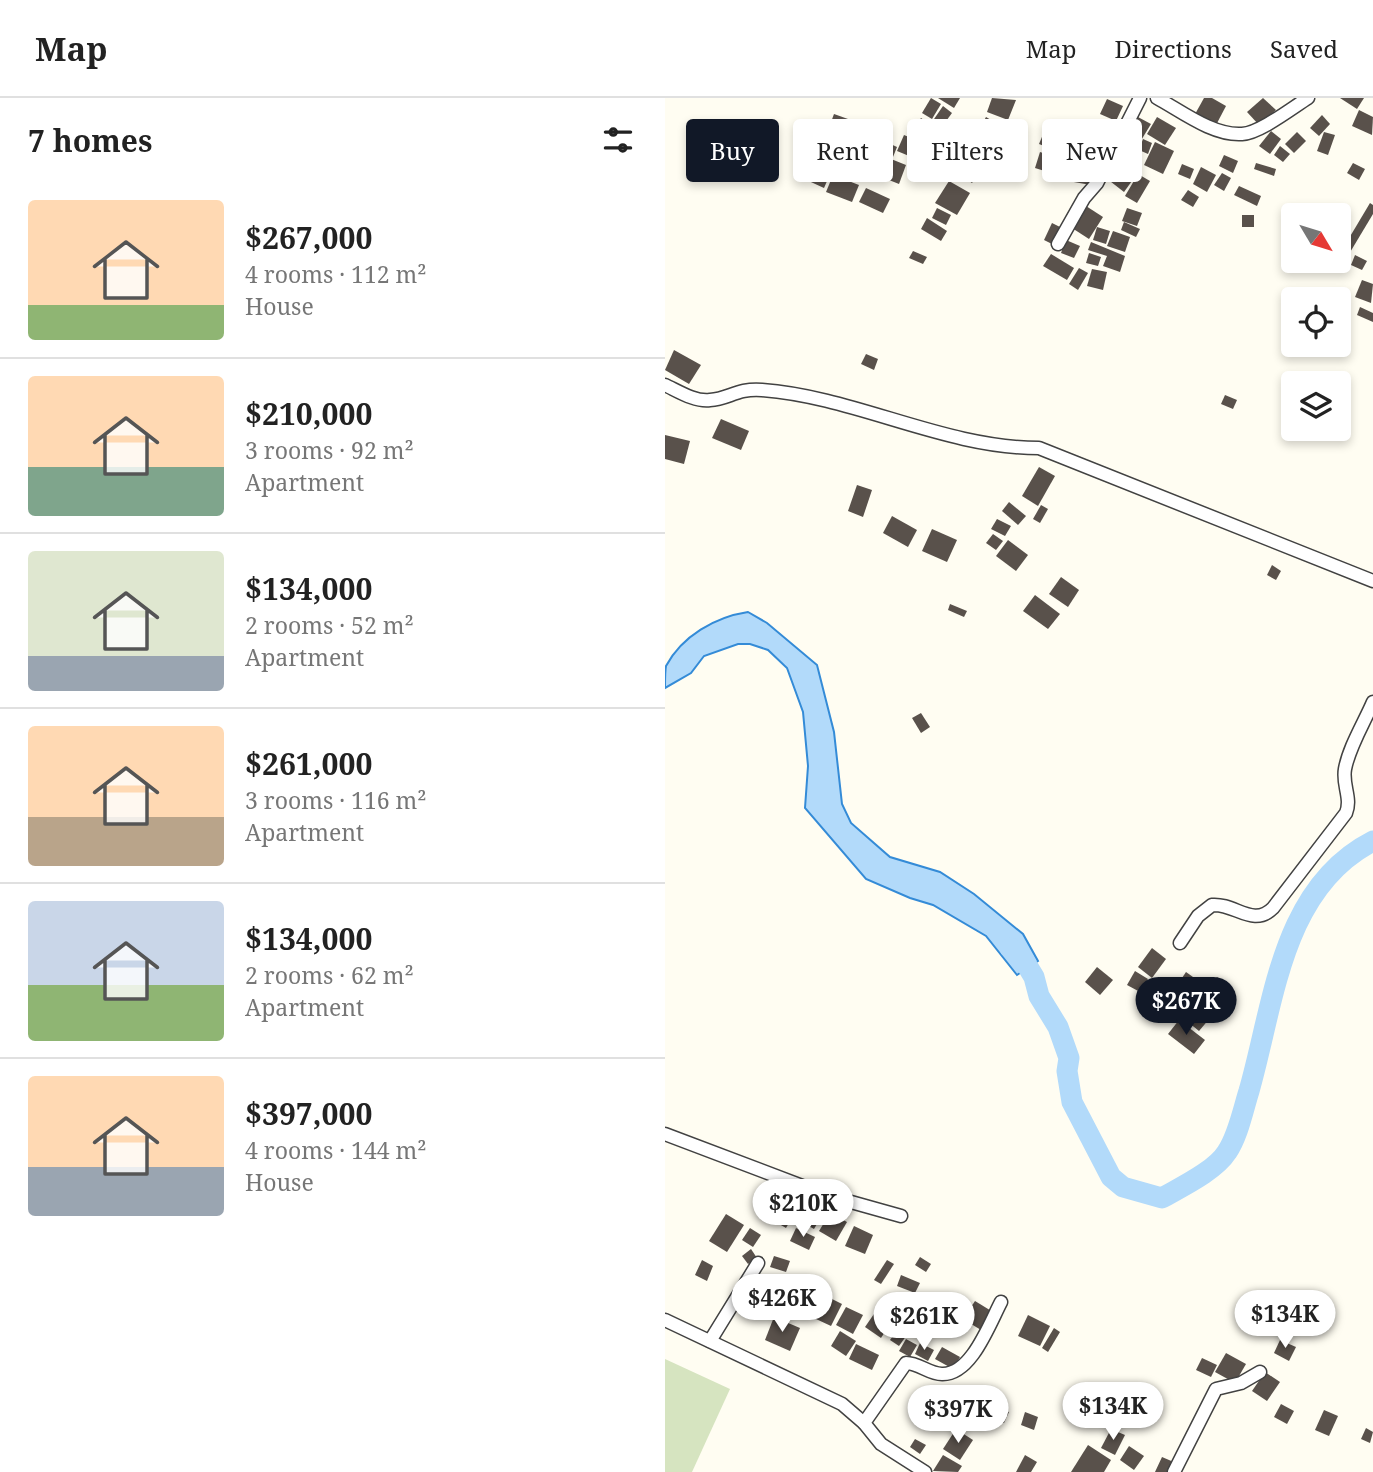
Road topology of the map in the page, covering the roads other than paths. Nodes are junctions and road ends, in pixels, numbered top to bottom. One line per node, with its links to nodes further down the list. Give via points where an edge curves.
1 (1140, 98): 4 (street, via 1097,183)
2 (1157, 98): 3 (street, via 1220,130 1241,134 1254,131)
3 (1308, 98)
4 (1058, 244)
5 (665, 385): 6 (street, via 708,401 742,390 826,400 986,443 1039,448)
6 (1373, 581)
7 (1373, 702): 8 (street, via 1346,765 1346,813 1273,908 1254,917 1212,905)
8 (1179, 943)
9 (665, 1134): 10 (street, via 826,1195)
10 (901, 1216)
11 (758, 1263): 14 (street)
12 (1001, 1303): 16 (street, via 959,1371 940,1375 906,1363)
13 (665, 1320): 14 (street)
14 (710, 1341): 16 (street, via 842,1404)
15 (1260, 1372): 18 (street, via 1216,1389)
16 (864, 1423): 17 (street, via 881,1444)
17 (925, 1472)
18 (1174, 1472)

